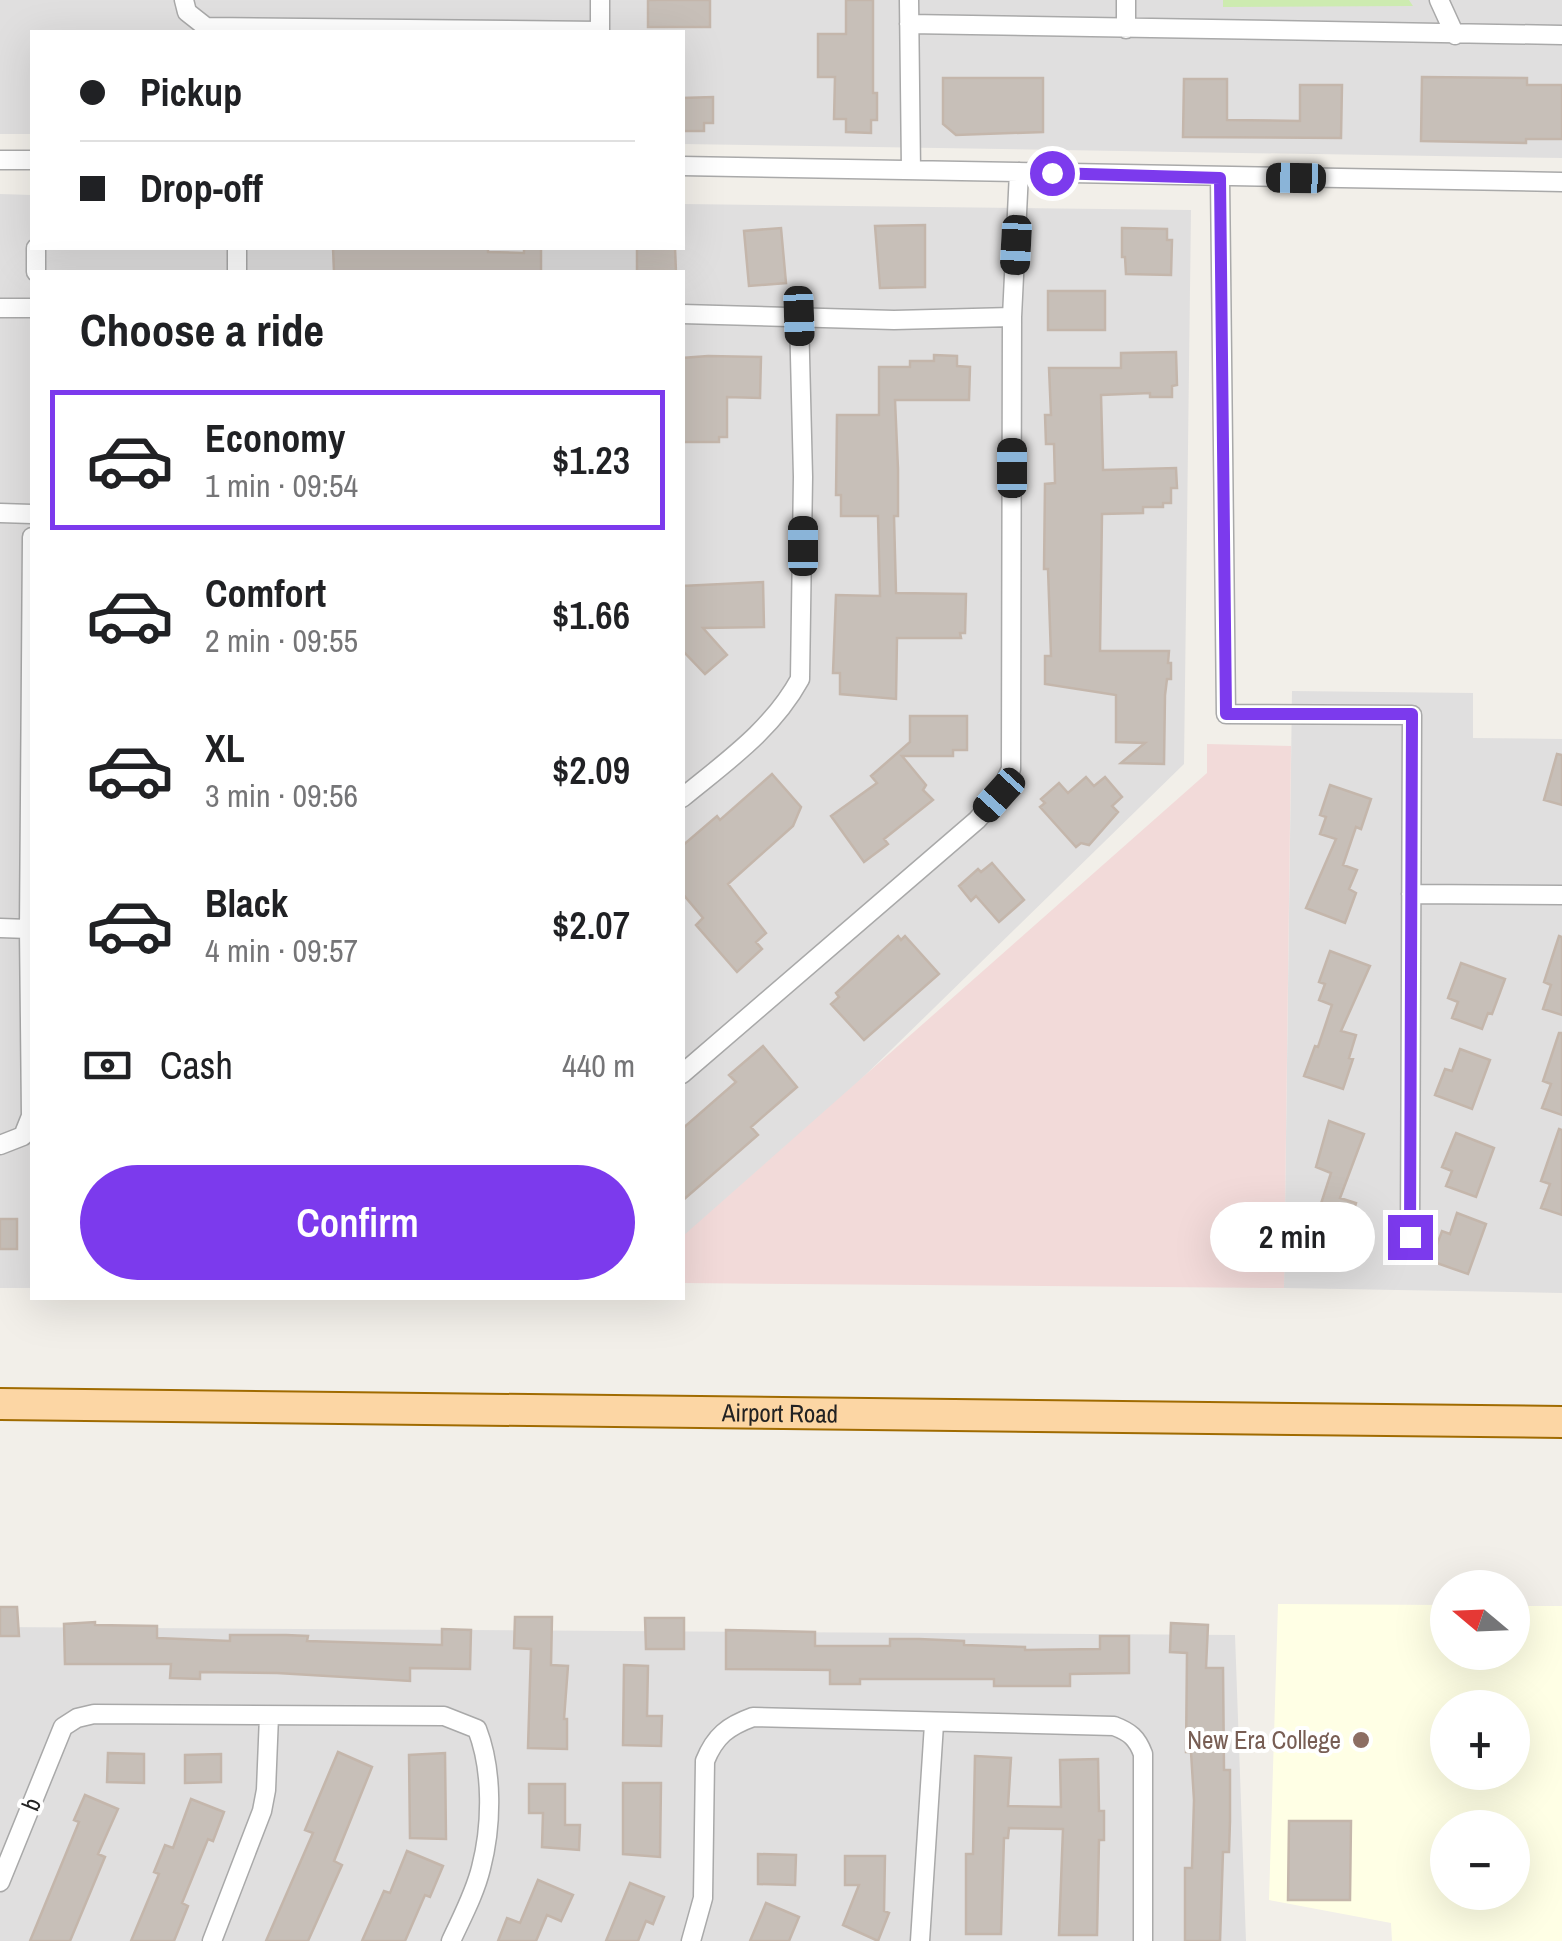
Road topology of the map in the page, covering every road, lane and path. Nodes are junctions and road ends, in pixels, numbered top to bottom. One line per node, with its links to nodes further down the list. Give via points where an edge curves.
1 (184, 0): 7 (street, via 206,26)
2 (600, 0): 8 (street)
3 (909, 0): 6 (street)
4 (1126, 0): 9 (street)
5 (1438, 0): 10 (street)
6 (909, 24): 9 (street); 15 (street)
7 (469, 30)
8 (600, 30)
9 (1126, 30): 10 (street)
10 (1456, 35): 11 (street)
11 (1562, 35)
12 (0, 160): 13 (street)
13 (30, 160)
14 (685, 166): 15 (street)
15 (911, 170): 16 (street)
16 (1019, 172): 17 (street); 23 (street)
17 (1220, 178): 18 (street); 28 (street, via 1226,714 1412,714)
18 (1562, 182)
19 (0, 308): 20 (street)
20 (30, 308)
21 (685, 314): 22 (street)
22 (799, 316): 23 (street); 26 (street, via 800,678 764,731)
23 (1012, 317): 33 (street, via 1011,769 977,820)
24 (0, 513): 25 (street)
25 (30, 514)
26 (685, 796)
27 (30, 798): 31 (street)
28 (1411, 894): 29 (street); 36 (street)
29 (1562, 895)
30 (0, 928): 31 (street)
31 (29, 928): 32 (street)
32 (30, 1022)
33 (685, 1071)
34 (30, 1118): 35 (street, via 23,1136)
35 (0, 1145)
36 (1410, 1237)
37 (0, 1404): 38 (main road, Airport Road)
38 (1562, 1422)
39 (269, 1716): 41 (street, b, via 77,1718 63,1727); 42 (street, via 262,1811); 43 (street, via 444,1716 477,1729 488,1774 484,1847)
40 (934, 1724): 44 (street, via 753,1717 730,1726 705,1761 703,1898); 45 (street); 46 (street, via 1114,1726 1129,1732 1143,1754)
41 (0, 1882)
42 (212, 1941)
43 (451, 1941)
44 (691, 1941)
45 (920, 1941)
46 (1143, 1941)

